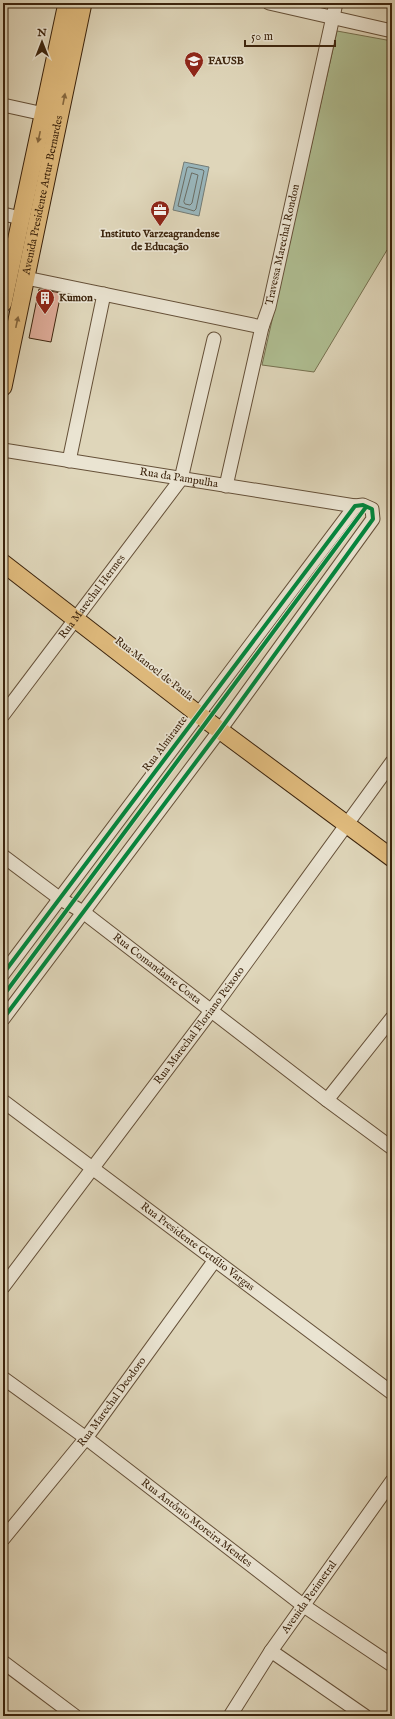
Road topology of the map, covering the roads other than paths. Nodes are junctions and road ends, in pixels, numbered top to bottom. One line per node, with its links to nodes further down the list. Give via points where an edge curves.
1 (67, 3): 8 (main road, Avenida Presidente Artur Bernardes)
2 (83, 3): 11 (main road, Avenida Presidente Artur Bernardes, one-way to 2)
3 (269, 3): 5 (street)
4 (336, 3): 5 (street, Travessa Marechal Rondon)
5 (333, 18): 6 (street); 14 (street, Travessa Marechal Rondon, via 269,307)
6 (392, 31)
7 (3, 106): 8 (street)
8 (44, 114): 10 (main road, Avenida Presidente Artur Bernardes, one-way to 10)
9 (3, 214): 10 (street)
10 (21, 218): 13 (main road, Avenida Presidente Artur Bernardes)
11 (26, 278): 12 (street); 16 (main road, Avenida Presidente Artur Bernardes, one-way to 11)
12 (104, 294): 14 (street); 18 (street)
13 (3, 303)
14 (262, 327): 20 (street, Travessa Marechal Rondon)
15 (214, 339): 19 (street)
16 (3, 388)
17 (3, 450): 18 (street, Rua da Pampulha)
18 (69, 461): 19 (street, Rua da Pampulha)
19 (181, 479): 20 (street, Rua da Pampulha); 23 (street, Rua Marechal Hermes)
20 (226, 486): 21 (street, Rua da Pampulha)
21 (355, 506): 24 (street, Rua Almirante); 26 (street, Rua da Pampulha, via 372,508 373,519)
22 (3, 563): 23 (main road, Rua Manoel de Paula)
23 (75, 619): 24 (main road, Rua Manoel de Paula); 25 (street, Rua Marechal Hermes)
24 (198, 714): 26 (main road, Rua Manoel de Paula); 31 (street, Rua Almirante)
25 (3, 715)
26 (220, 730): 28 (main road, Rua Manoel de Paula); 32 (street)
27 (392, 762): 28 (street, Rua Marechal Floriano Peixoto)
28 (347, 824): 30 (main road, Rua Manoel de Paula); 34 (street, Rua Marechal Floriano Peixoto)
29 (3, 856): 31 (street, Rua Comandante Costa)
30 (392, 858)
31 (60, 898): 32 (street, Rua Comandante Costa); 33 (street, Rua Almirante)
32 (83, 912): 34 (street, Rua Comandante Costa); 36 (street)
33 (3, 974)
34 (211, 1011): 37 (street, Rua Comandante Costa); 40 (street, Rua Marechal Floriano Peixoto)
35 (392, 1018): 37 (street)
36 (3, 1019)
37 (327, 1100): 39 (street, Rua Comandante Costa)
38 (3, 1101): 40 (street, Rua Presidente Getúlio Vargas)
39 (392, 1148)
40 (93, 1168): 41 (street, Rua Presidente Getúlio Vargas); 42 (street, Rua Marechal Floriano Peixoto)
41 (215, 1260): 44 (street, Rua Presidente Getúlio Vargas); 45 (street, Rua Marechal Deodoro)
42 (3, 1287)
43 (3, 1378): 45 (street, Rua Antônio Moreira Mendes)
44 (392, 1393)
45 (86, 1438): 47 (street, Rua Marechal Deodoro); 48 (street, Rua Antônio Moreira Mendes)
46 (392, 1481): 48 (street, Avenida Perimetral)
47 (3, 1539)
48 (304, 1606): 49 (street, Avenida Perimetral); 51 (street, Rua Antônio Moreira Mendes)
49 (271, 1651): 53 (street, Avenida Perimetral); 54 (street)
50 (3, 1662): 52 (street)
51 (392, 1665)
52 (75, 1716)
53 (230, 1716)
54 (365, 1716)

